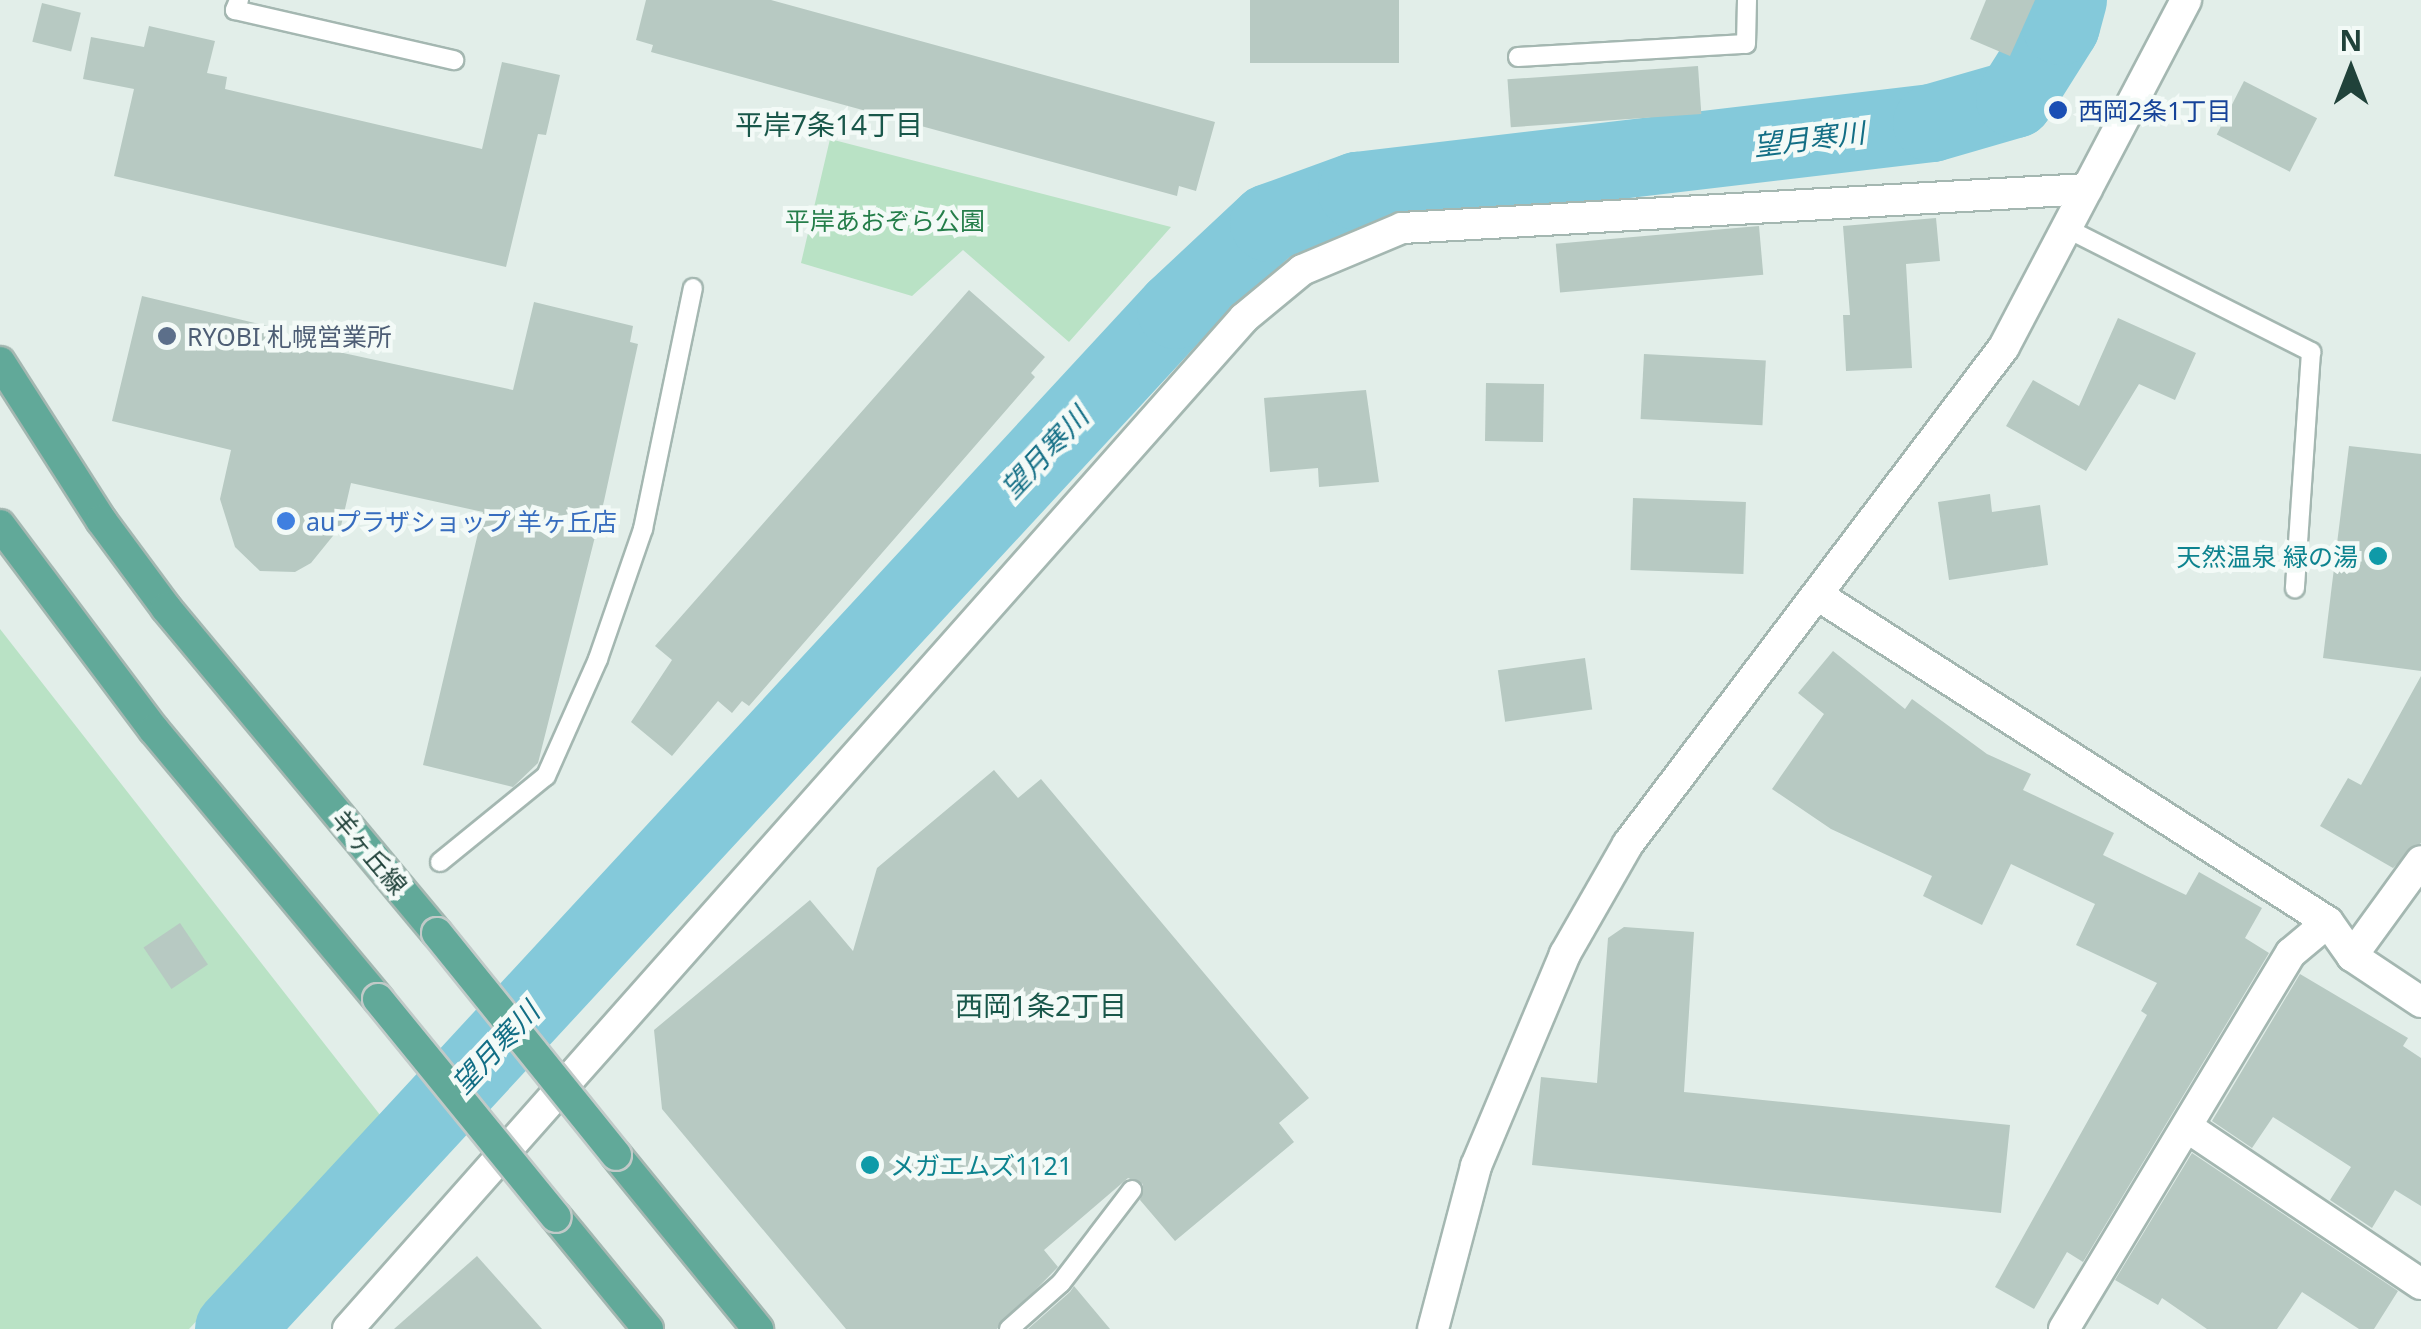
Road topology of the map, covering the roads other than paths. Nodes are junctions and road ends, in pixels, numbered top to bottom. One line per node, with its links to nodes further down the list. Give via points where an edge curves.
1 (238, 0): 5 (lane, via 235,10)
2 (1747, 0): 4 (lane, via 1746,44)
3 (2186, 0): 6 (street)
4 (1518, 57)
5 (454, 60)
6 (2086, 189): 7 (street); 21 (street, via 1402,228 1302,270 1244,318)
7 (2066, 228): 11 (lane, via 2311,352); 12 (street, via 2004,347)
8 (693, 288): 14 (lane, via 643,529 554,759 546,776)
9 (0, 362): 23 (main road, 羊ヶ丘線, bridge, via 166,608)
10 (0, 525): 22 (main road, bridge, via 154,730)
11 (2295, 588)
12 (1819, 596): 15 (street); 25 (street, via 1628,844 1565,954 1476,1166)
13 (2421, 861): 16 (street)
14 (440, 862)
15 (2328, 922): 16 (street); 18 (street, via 2291,953)
16 (2352, 956): 17 (street)
17 (2421, 1002)
18 (2190, 1129): 20 (street); 26 (street)
19 (1132, 1190): 24 (lane, via 1061,1283)
20 (2421, 1284)
21 (348, 1329)
22 (648, 1329)
23 (758, 1329)
24 (1009, 1329)
25 (1433, 1329)
26 (2064, 1329)

